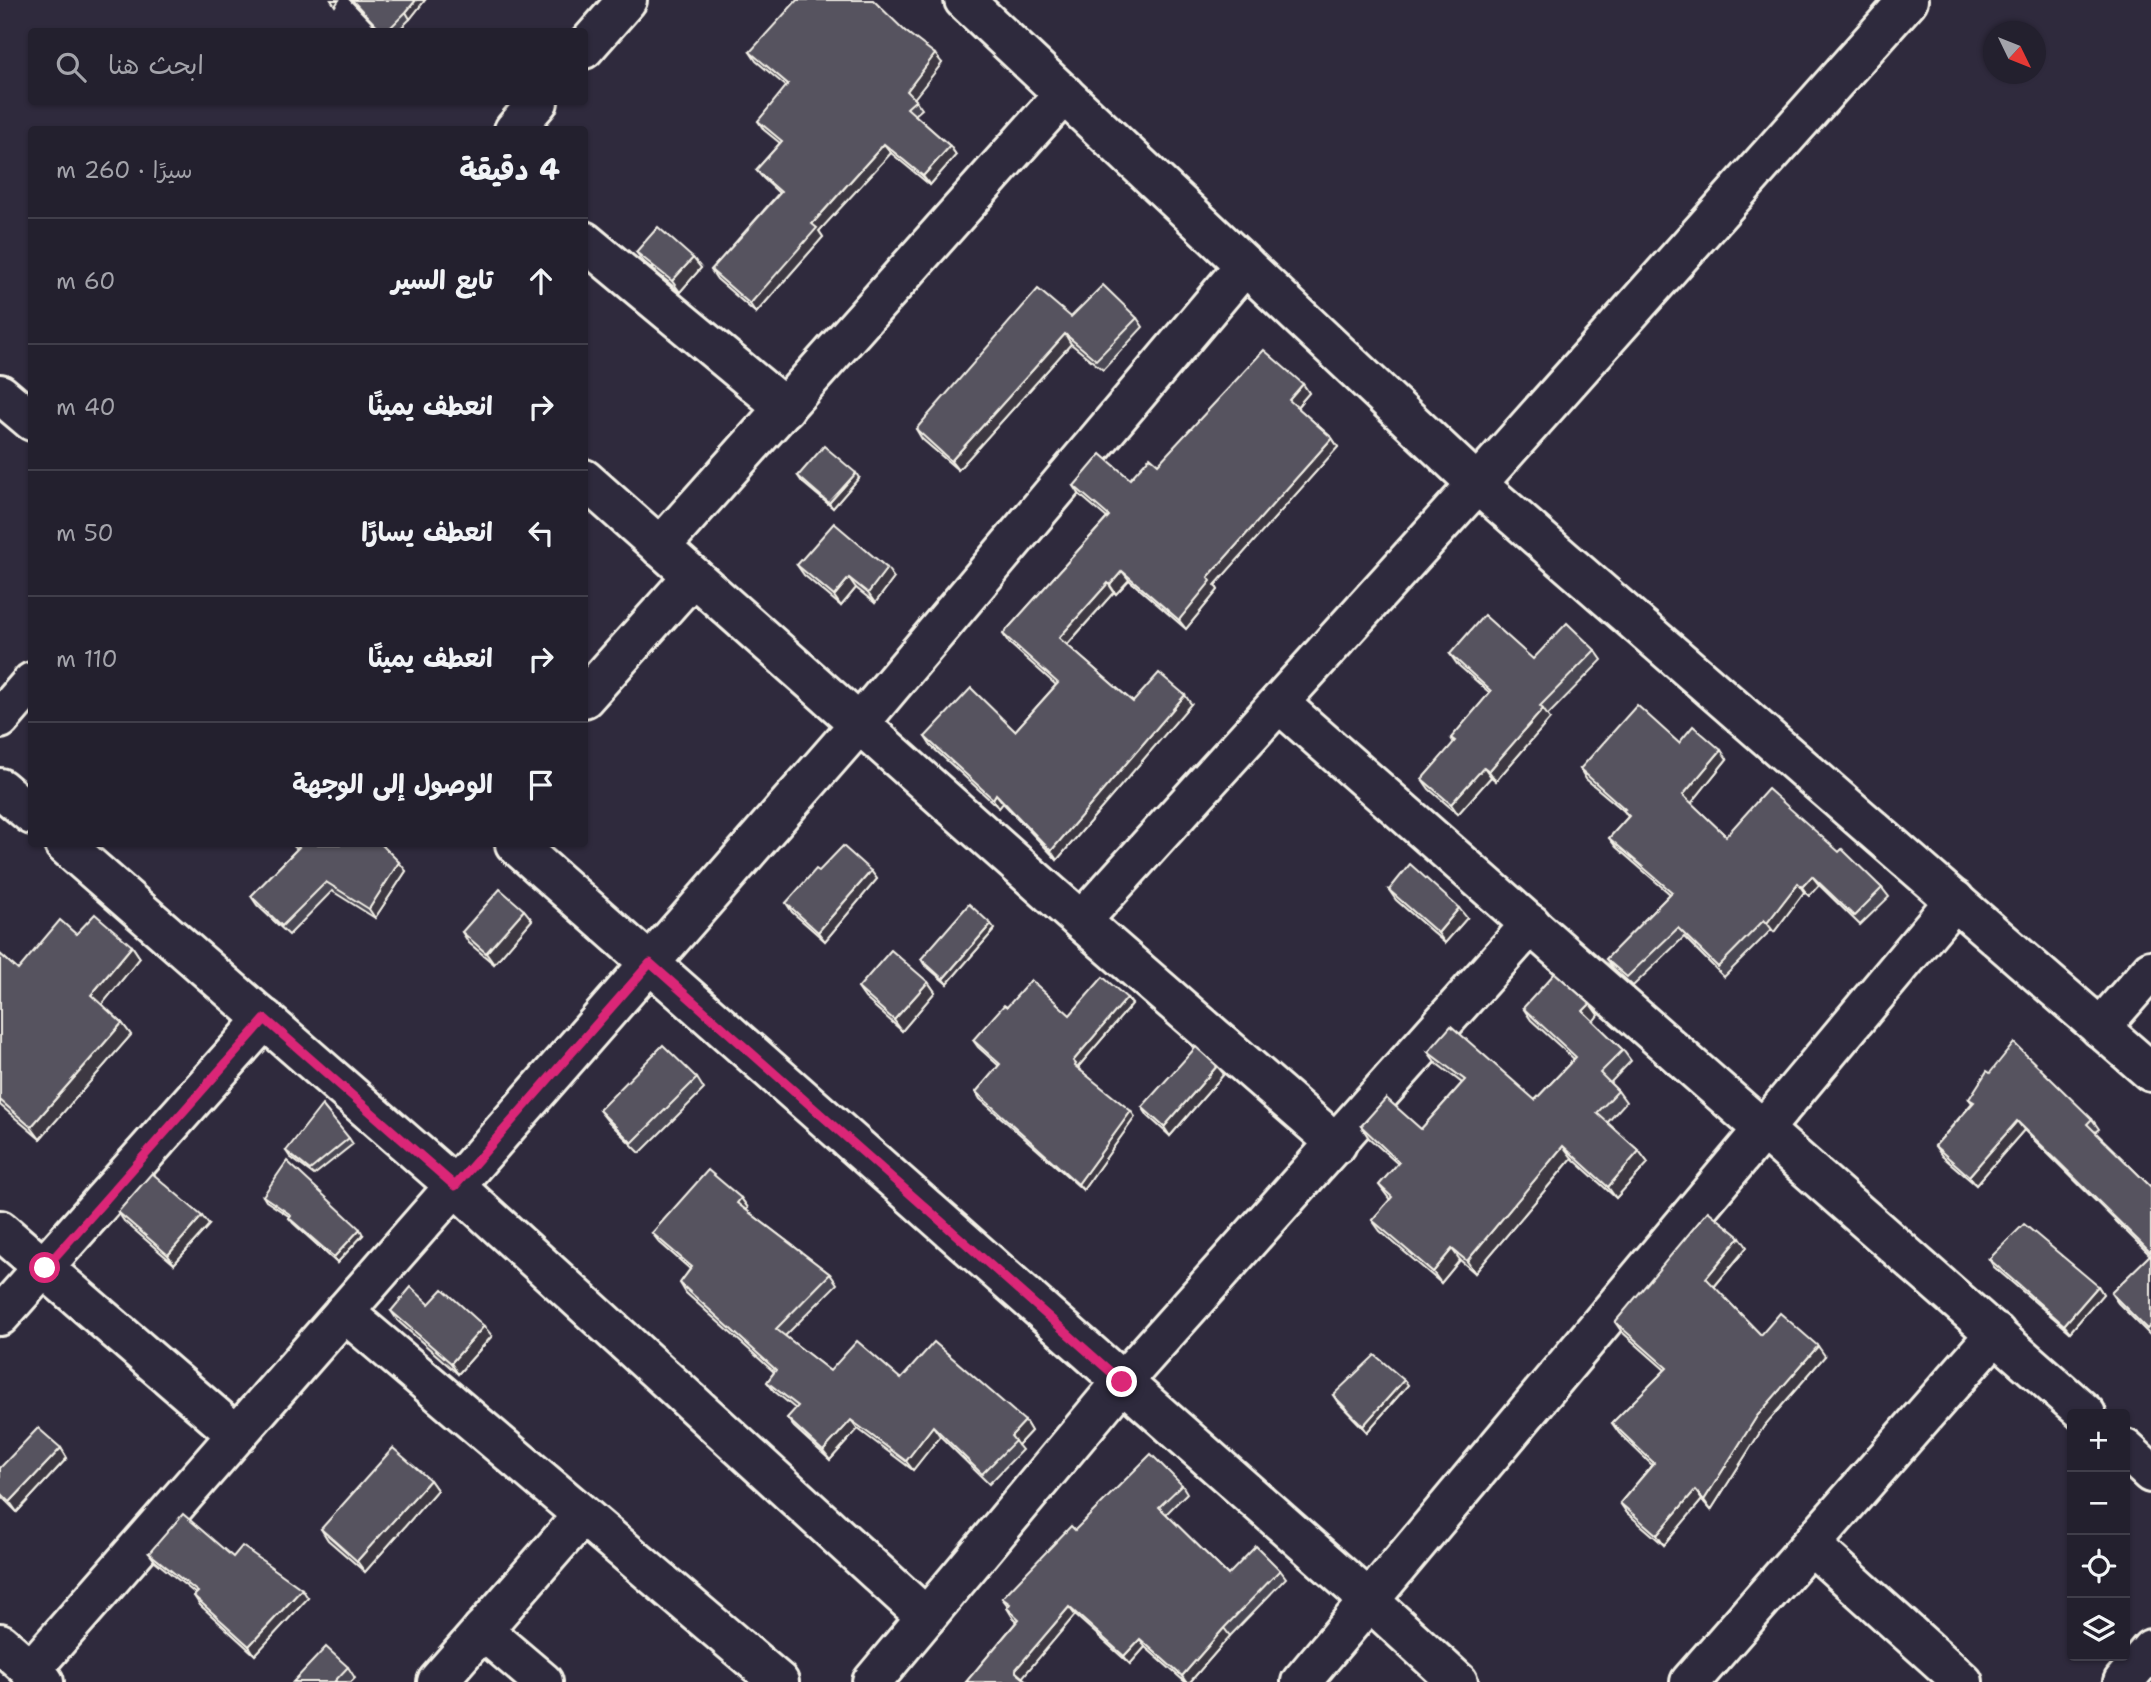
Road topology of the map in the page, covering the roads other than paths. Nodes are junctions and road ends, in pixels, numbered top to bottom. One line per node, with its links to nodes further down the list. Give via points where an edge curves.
1 (627, 0): 4 (street)
2 (964, 0): 5 (street)
3 (1908, 0): 14 (street)
4 (588, 44)
5 (1064, 94): 9 (street); 11 (street)
6 (535, 105): 7 (street)
7 (517, 126)
8 (588, 244): 11 (street)
9 (1245, 265): 14 (street); 21 (street)
10 (0, 394): 12 (street)
11 (785, 408): 15 (street)
12 (28, 418)
13 (588, 483): 15 (street)
14 (1477, 485): 19 (street); 26 (street)
15 (660, 547): 16 (street)
16 (693, 576): 18 (street); 21 (street)
17 (28, 687): 20 (street)
18 (588, 694)
19 (1279, 704): 27 (street); 28 (street)
20 (0, 719)
21 (859, 724): 27 (street); 29 (street)
22 (0, 788): 23 (street)
23 (28, 812)
24 (67, 847): 31 (street)
25 (518, 847): 29 (street)
26 (1955, 900): 32 (street); 34 (street)
27 (1082, 921): 35 (street)
28 (1531, 924): 34 (street); 35 (street)
29 (650, 963): 36 (street); 42 (street)
30 (2151, 970): 32 (street)
31 (265, 1019): 36 (street); 38 (street)
32 (2100, 1028): 33 (street)
33 (2151, 1072)
34 (1764, 1129): 41 (street); 49 (street)
35 (1337, 1143): 42 (street)
36 (455, 1186): 39 (street); 50 (street)
37 (0, 1230): 38 (street)
38 (45, 1268): 40 (street); 44 (street)
39 (344, 1312): 44 (street); 47 (street)
40 (0, 1316)
41 (1996, 1333): 43 (street); 48 (street)
42 (1122, 1382): 49 (street); 50 (street)
43 (2080, 1409)
44 (237, 1436): 54 (street)
45 (2130, 1454): 46 (street)
46 (2151, 1473)
47 (582, 1516): 51 (street); 57 (street)
48 (1811, 1545): 61 (street); 62 (street)
49 (1370, 1601): 59 (street); 60 (street)
50 (926, 1617): 58 (street)
51 (482, 1630): 55 (street); 56 (street)
52 (0, 1643): 54 (street)
53 (2151, 1649): 63 (street)
54 (37, 1676)
55 (437, 1682)
56 (543, 1682)
57 (779, 1682)
58 (872, 1682)
59 (1301, 1682)
60 (1458, 1682)
61 (1690, 1682)
62 (1963, 1682)
63 (2123, 1682)

